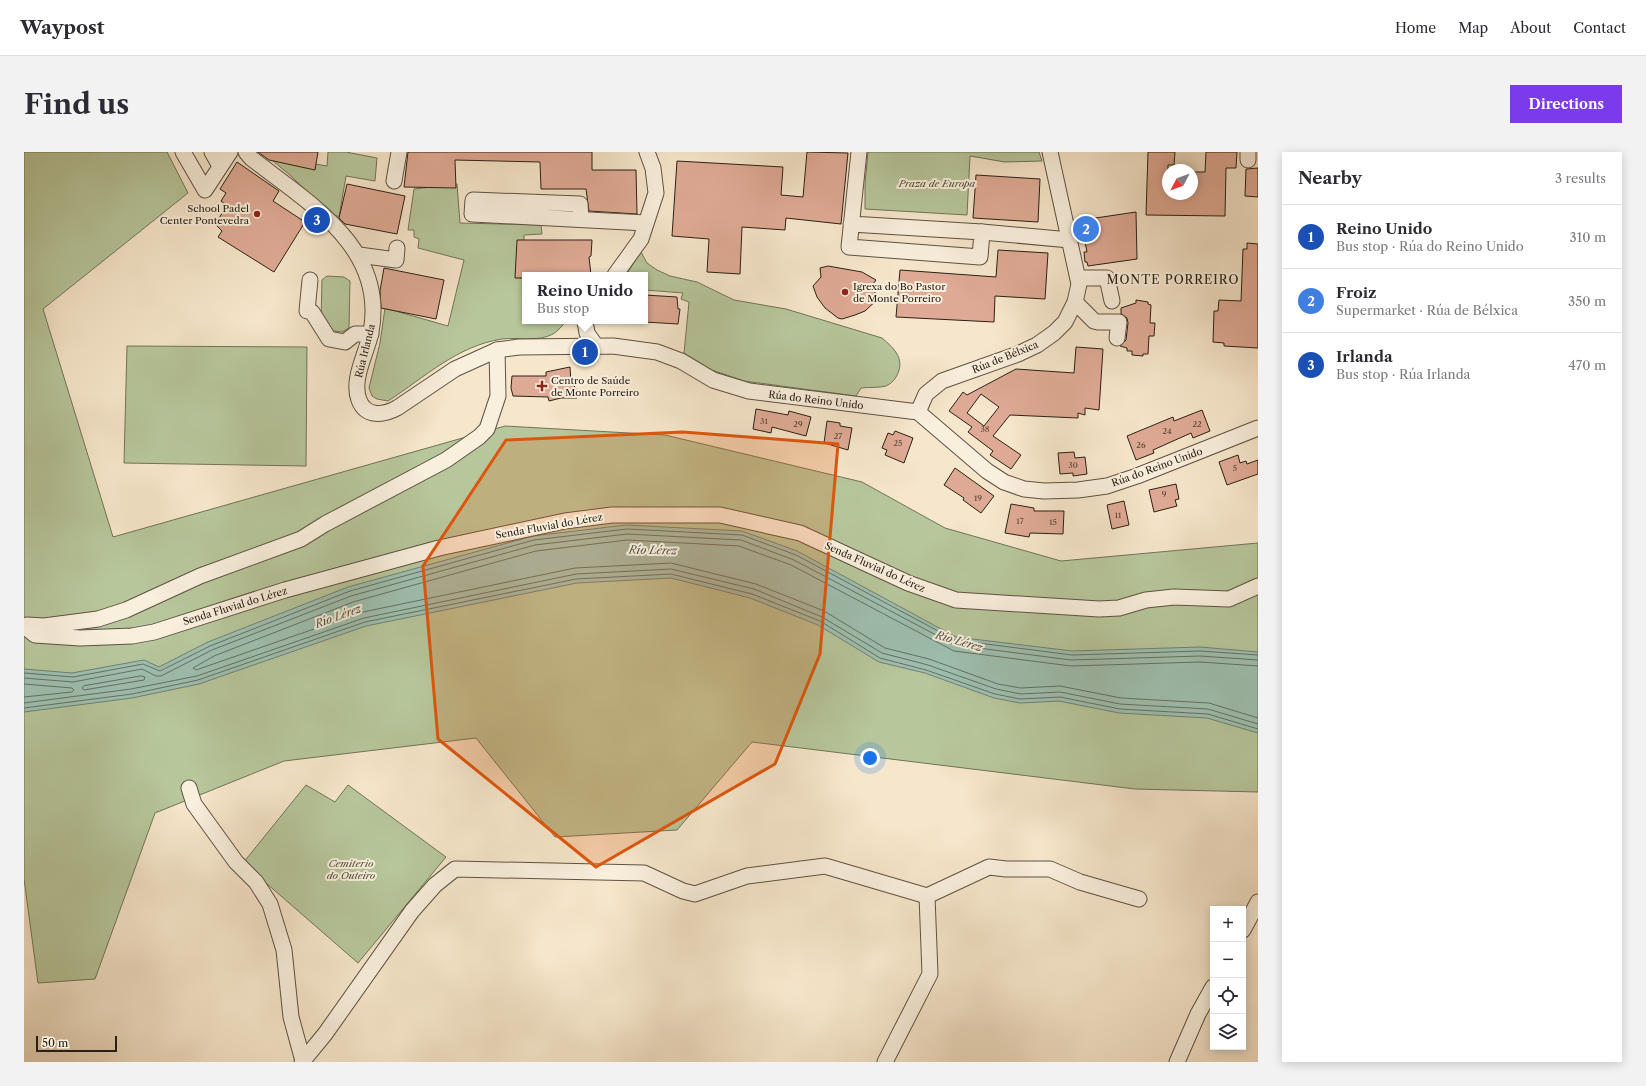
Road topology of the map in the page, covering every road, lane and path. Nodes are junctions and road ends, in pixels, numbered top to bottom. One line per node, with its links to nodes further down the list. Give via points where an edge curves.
1 (182, 152): 9 (street, via 204,190)
2 (212, 152): 9 (street)
3 (230, 152): 9 (street)
4 (246, 152): 17 (street, Rúa Irlanda, via 336,225)
5 (399, 152): 10 (street)
6 (647, 152): 12 (street, via 653,168 656,193)
7 (859, 152): 13 (street)
8 (1050, 152): 15 (street, Rúa de Bélxica)
9 (220, 166)
10 (394, 181)
11 (581, 219): 11 (street, via 580,204 473,200 472,214); 12 (street)
12 (646, 223): 18 (street, via 641,239)
13 (851, 224): 14 (street); 14 (street, via 849,247 980,257)
14 (982, 232): 15 (street)
15 (1070, 240): 19 (street, Rúa de Bélxica)
16 (398, 248): 17 (street, via 396,260)
17 (359, 255): 24 (street, Rúa Irlanda, via 373,298)
18 (618, 272)
19 (1078, 278): 21 (street, via 1107,278); 22 (street, Rúa de Bélxica)
20 (310, 280): 24 (street, via 307,311 312,312 329,339 344,342 355,334)
21 (1112, 301)
22 (1075, 302): 25 (street, via 1094,321 1119,322); 29 (street, Rúa de Bélxica, via 1065,322 1037,345 942,381 926,394)
23 (586, 324): 26 (street, via 587,333)
24 (371, 334): 28 (street, Rúa Irlanda, via 356,388)
25 (1118, 338)
26 (596, 346): 27 (street, Rúa do Reino Unido, via 519,347); 29 (street, Rúa do Reino Unido, via 657,352 680,361 713,380 749,391)
27 (497, 350): 28 (street, Rúa do Reino Unido, via 455,369 388,413 378,414); 32 (street, via 498,396 486,429 479,437 446,460 301,539 200,576 126,610 98,619 44,626)
28 (365, 409)
29 (918, 412): 30 (street, Rúa do Reino Unido, via 987,471 1004,482 1024,489 1044,491 1107,486)
30 (1258, 428)
31 (1258, 586): 32 (street, Senda Fluvial do Lérez, via 1229,599 1174,597 1099,610 956,600 908,583 800,533 720,515 612,515 565,521 439,548 292,588 146,634 80,638 35,635)
32 (24, 625)
33 (189, 788): 39 (street, via 194,804 236,862 256,882 270,904 284,950 292,1017)
34 (927, 896): 35 (street, via 989,867 1006,870 1050,869 1080,882); 39 (street, via 825,866 747,876 695,894 644,873 455,869 435,885 412,911 335,1021); 40 (street, via 930,974)
35 (1139, 899)
36 (1258, 902): 37 (street)
37 (1246, 924)
38 (1210, 993): 41 (street)
39 (302, 1062)
40 (886, 1062)
41 (1177, 1062)

